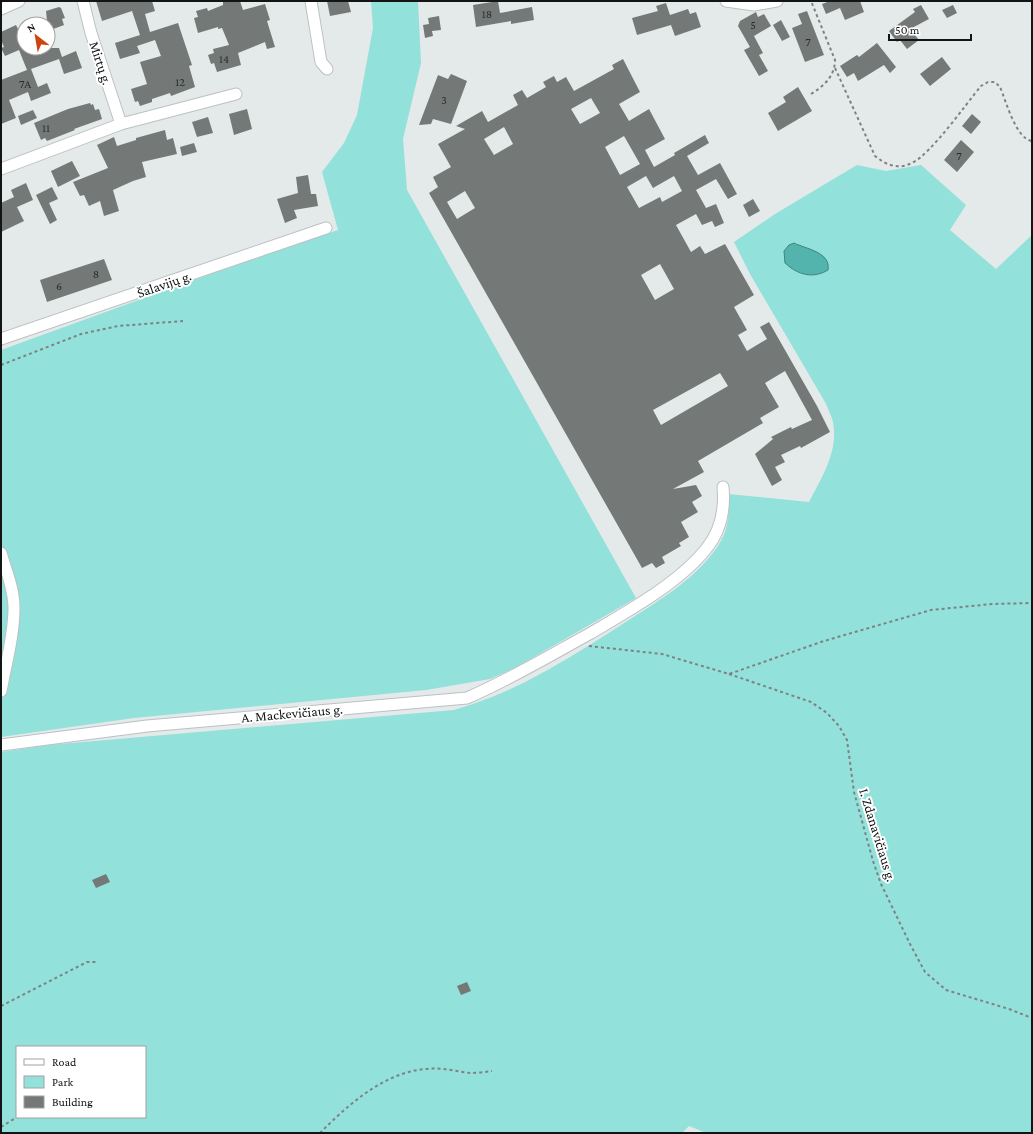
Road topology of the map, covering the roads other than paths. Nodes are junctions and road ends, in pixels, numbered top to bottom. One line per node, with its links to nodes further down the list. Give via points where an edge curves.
1 (19, 1): 6 (street)
2 (83, 1): 9 (street, Mirtų g.)
3 (311, 1): 7 (street, via 321,62)
4 (726, 1): 5 (street, via 754,5)
5 (777, 1)
6 (1, 9)
7 (327, 69)
8 (236, 94): 9 (street)
9 (120, 124): 10 (street)
10 (1, 169)
11 (326, 228): 12 (street, Šalavijų g.)
12 (1, 339)
13 (723, 486): 16 (street, A. Mackevičiaus g., via 724,502 716,535 706,550 662,588 626,613 509,680 467,698 147,726)
14 (1, 553): 15 (street, via 12,590 14,607 13,627)
15 (1, 691)
16 (1, 745)

